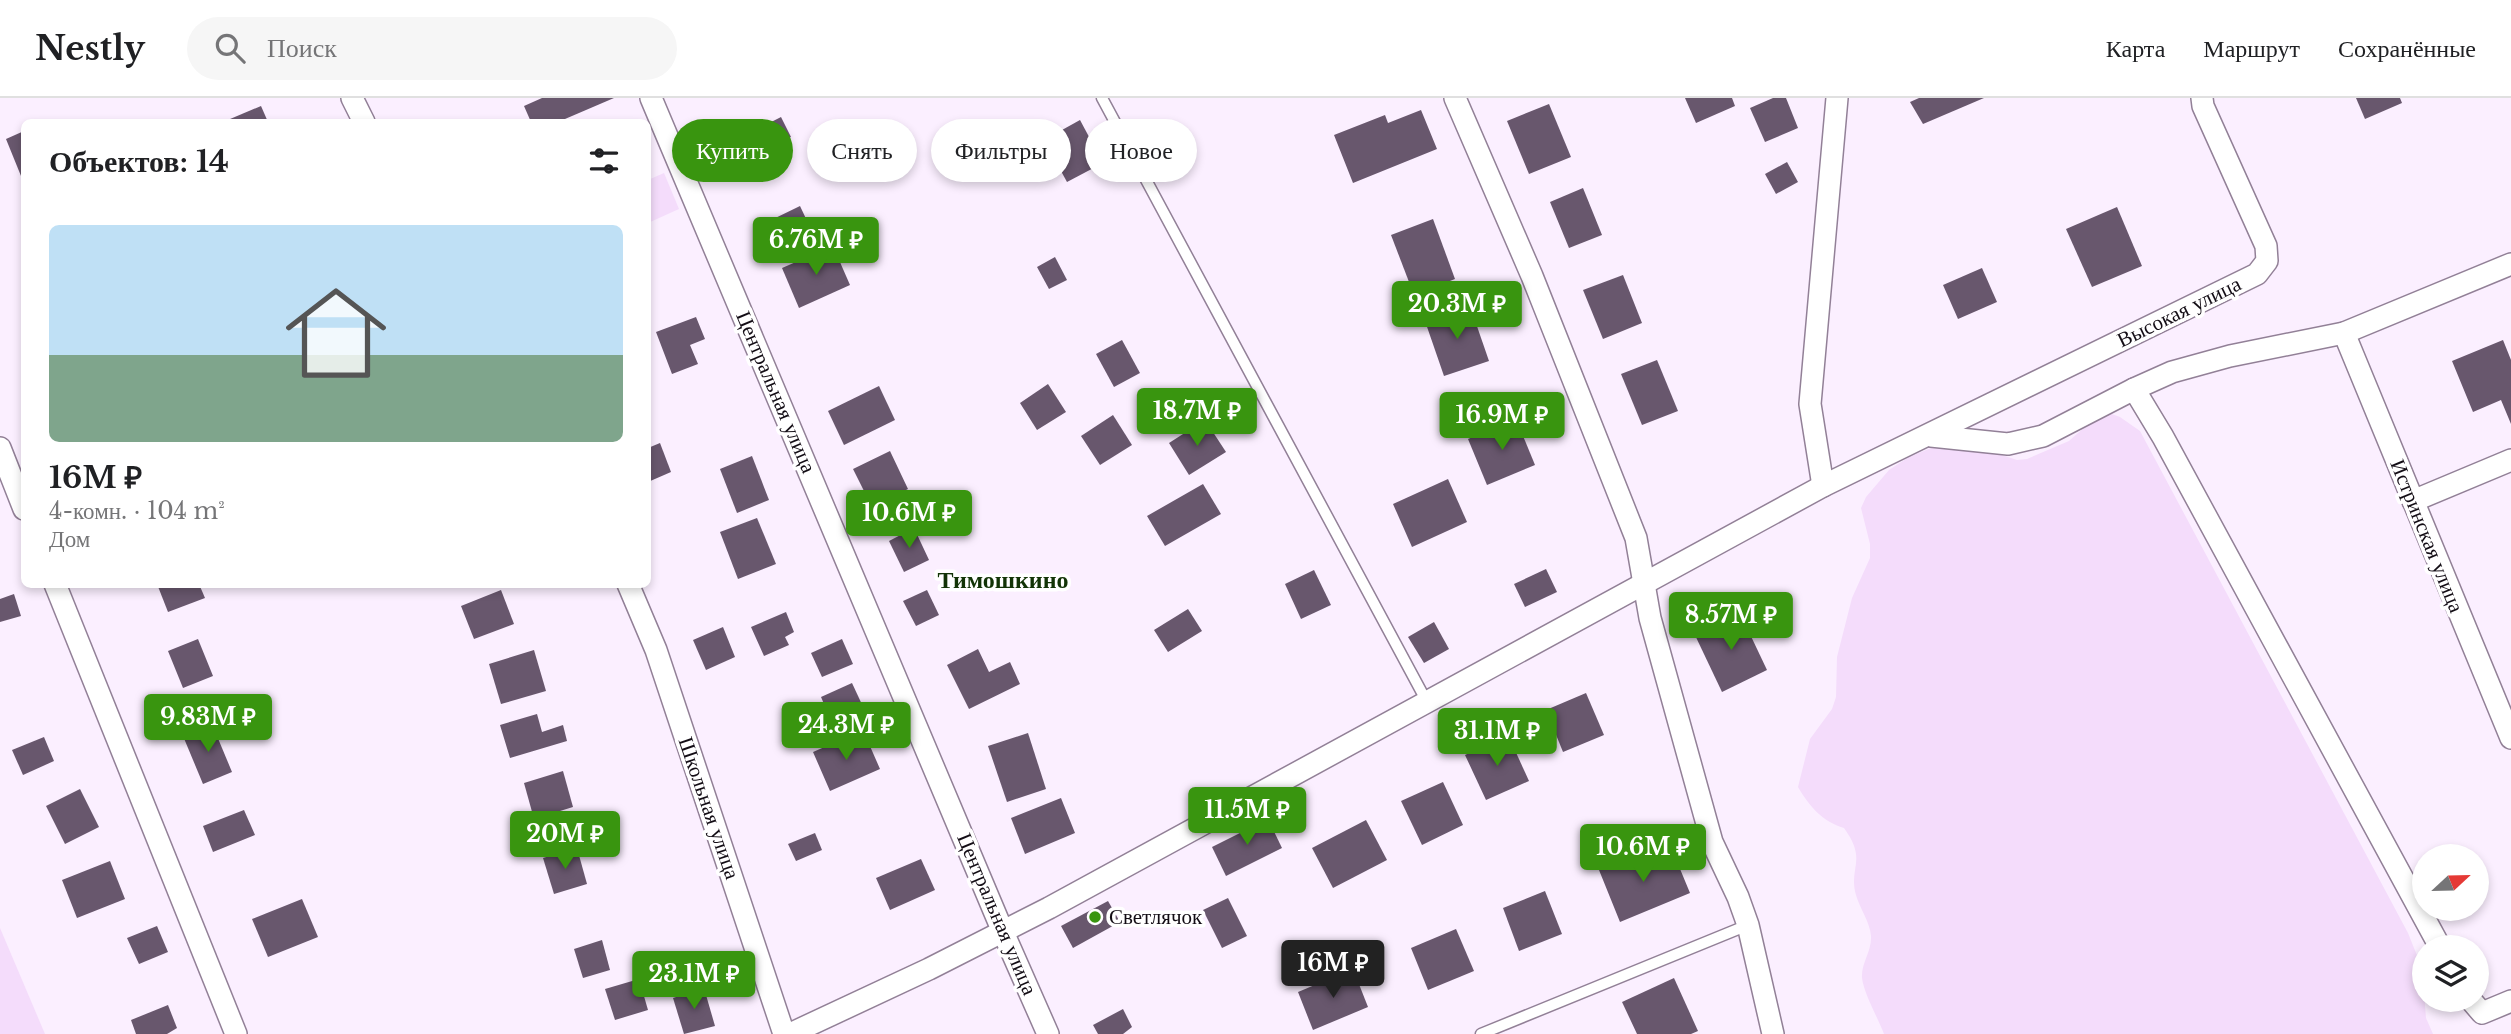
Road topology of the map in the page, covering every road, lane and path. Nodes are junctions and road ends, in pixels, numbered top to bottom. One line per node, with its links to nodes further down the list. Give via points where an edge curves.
1 (352, 98): 7 (street)
2 (651, 98): 23 (street, Центральная улица)
3 (1102, 98): 20 (lane)
4 (1455, 98): 17 (street, via 1636,538)
5 (1837, 98): 14 (street, via 1810,404)
6 (2202, 98): 11 (street, Высокая улица, via 2266,246 2267,261 2257,274)
7 (362, 119)
8 (2511, 264): 9 (street)
9 (2344, 333): 10 (street, via 2230,356 2172,372); 16 (street, Истринская улица)
10 (2134, 389): 11 (street, via 2043,436 2008,444); 24 (street)
11 (1928, 435): 14 (street, Высокая улица)
12 (0, 448): 15 (street)
13 (2511, 460): 16 (street)
14 (1823, 486): 17 (street, Высокая улица)
15 (21, 501)
16 (2413, 501): 21 (street, Истринская улица)
17 (1645, 582): 20 (street, Высокая улица); 22 (street, via 1650,618 1712,842)
18 (57, 588): 27 (street)
19 (630, 588): 28 (street, Школьная улица, via 656,650)
20 (1427, 702): 23 (street, Высокая улица)
21 (2511, 738)
22 (1748, 925): 31 (lane); 32 (street)
23 (1003, 932): 29 (street, Высокая улица); 30 (street, Центральная улица)
24 (2433, 935)
25 (2511, 1001): 26 (street)
26 (2489, 1010)
27 (236, 1034)
28 (784, 1034)
29 (790, 1034)
30 (1048, 1034)
31 (1481, 1034)
32 (1773, 1034)

